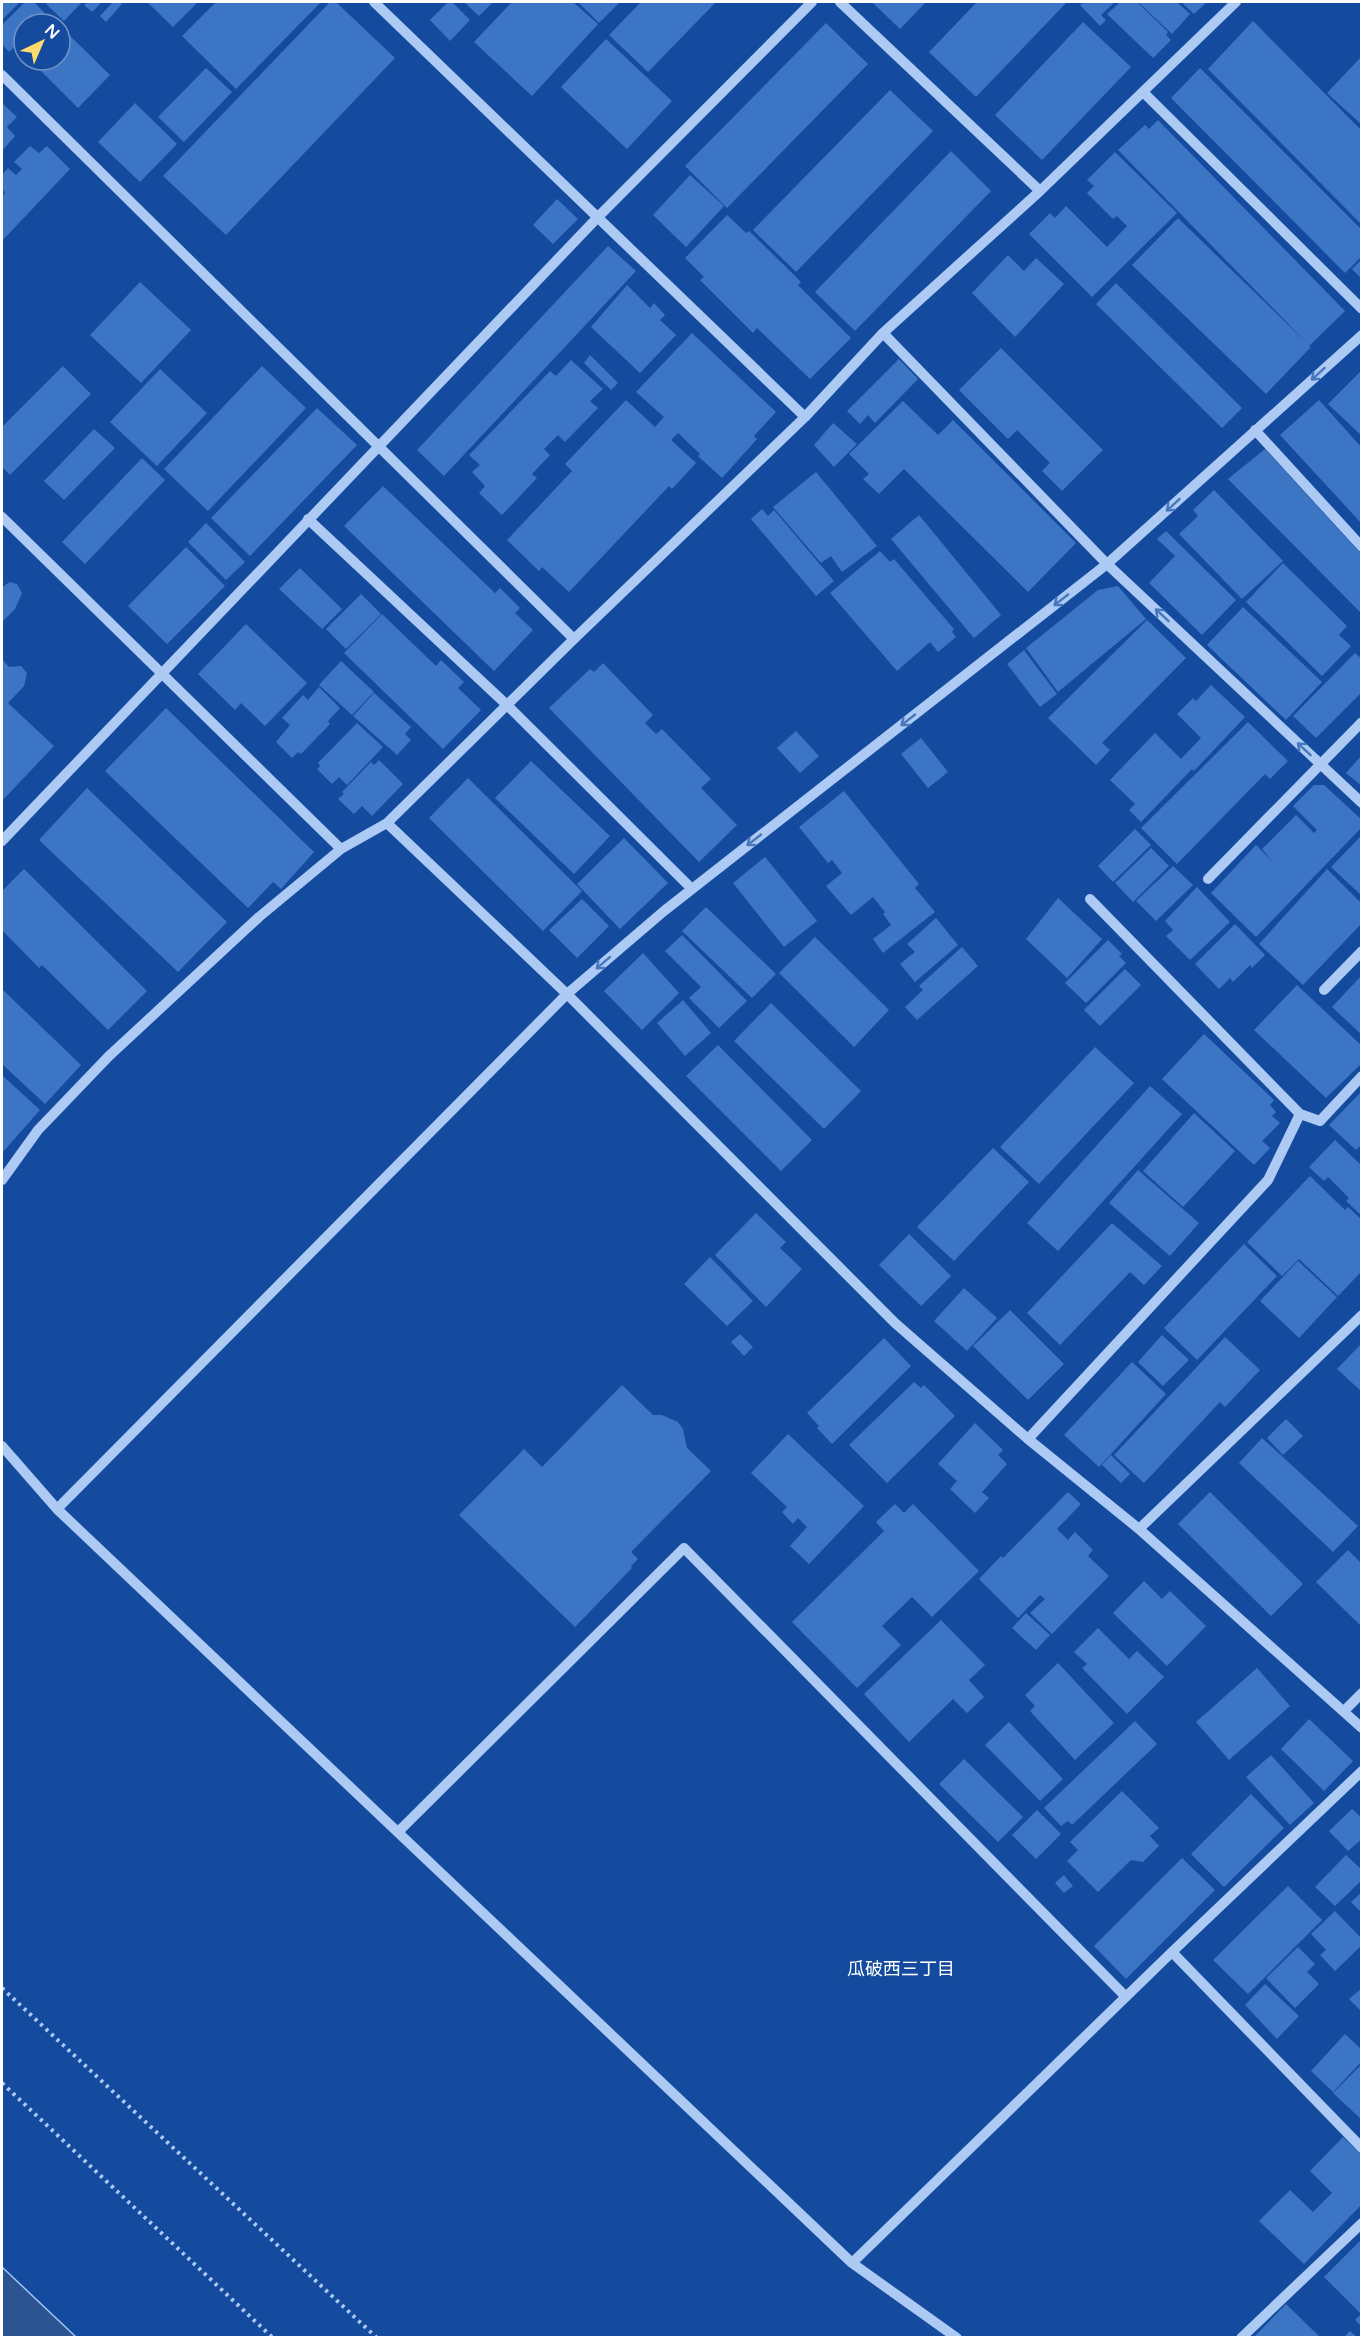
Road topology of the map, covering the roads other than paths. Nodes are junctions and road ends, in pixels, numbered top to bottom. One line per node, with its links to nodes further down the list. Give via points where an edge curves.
1 (374, 2): 8 (street)
2 (812, 2): 8 (street)
3 (840, 2): 7 (street)
4 (1236, 2): 6 (street)
5 (2, 75): 14 (street)
6 (1143, 92): 7 (street); 9 (street)
7 (1040, 191): 10 (street)
8 (597, 218): 12 (street); 14 (street)
9 (1362, 309)
10 (883, 333): 12 (street); 18 (street)
11 (1362, 335): 13 (street, one-way to 13)
12 (805, 417): 19 (street)
13 (1256, 430): 17 (street); 18 (street, one-way to 18)
14 (378, 447): 16 (street); 19 (street)
15 (2, 517): 20 (street)
16 (308, 519): 20 (street); 21 (street)
17 (1362, 547)
18 (1107, 564): 23 (street, one-way to 18); 29 (street, one-way to 29)
19 (574, 639): 21 (street)
20 (162, 672): 26 (street); 27 (street)
21 (507, 705): 25 (street); 29 (street)
22 (1362, 722): 23 (street)
23 (1320, 765): 24 (street); 28 (street)
24 (1362, 803)
25 (387, 823): 27 (street); 33 (street)
26 (2, 841)
27 (341, 849): 36 (street, via 259,917 110,1056 38,1130)
28 (1208, 879)
29 (692, 889): 33 (street, one-way to 33)
30 (1090, 899): 35 (street)
31 (1362, 951): 32 (street)
32 (1324, 990)
33 (567, 994): 38 (street, via 896,1323); 40 (street)
34 (1362, 1076): 35 (street, via 1320,1121)
35 (1300, 1114): 38 (street, via 1268,1180)
36 (2, 1180)
37 (1362, 1315): 41 (street)
38 (1028, 1439): 41 (street)
39 (2, 1446): 40 (street)
40 (57, 1509): 46 (street)
41 (1139, 1529): 43 (street)
42 (1362, 1693): 43 (street)
43 (1344, 1711): 44 (street)
44 (1362, 1728)
45 (1362, 1771): 47 (street)
46 (398, 1832): 48 (street, via 684,1548); 51 (street)
47 (1172, 1952): 48 (street); 49 (street)
48 (1126, 1997): 51 (street)
49 (1362, 2148)
50 (1362, 2223): 53 (street)
51 (852, 2263): 52 (street)
52 (957, 2337)
53 (1242, 2337)

